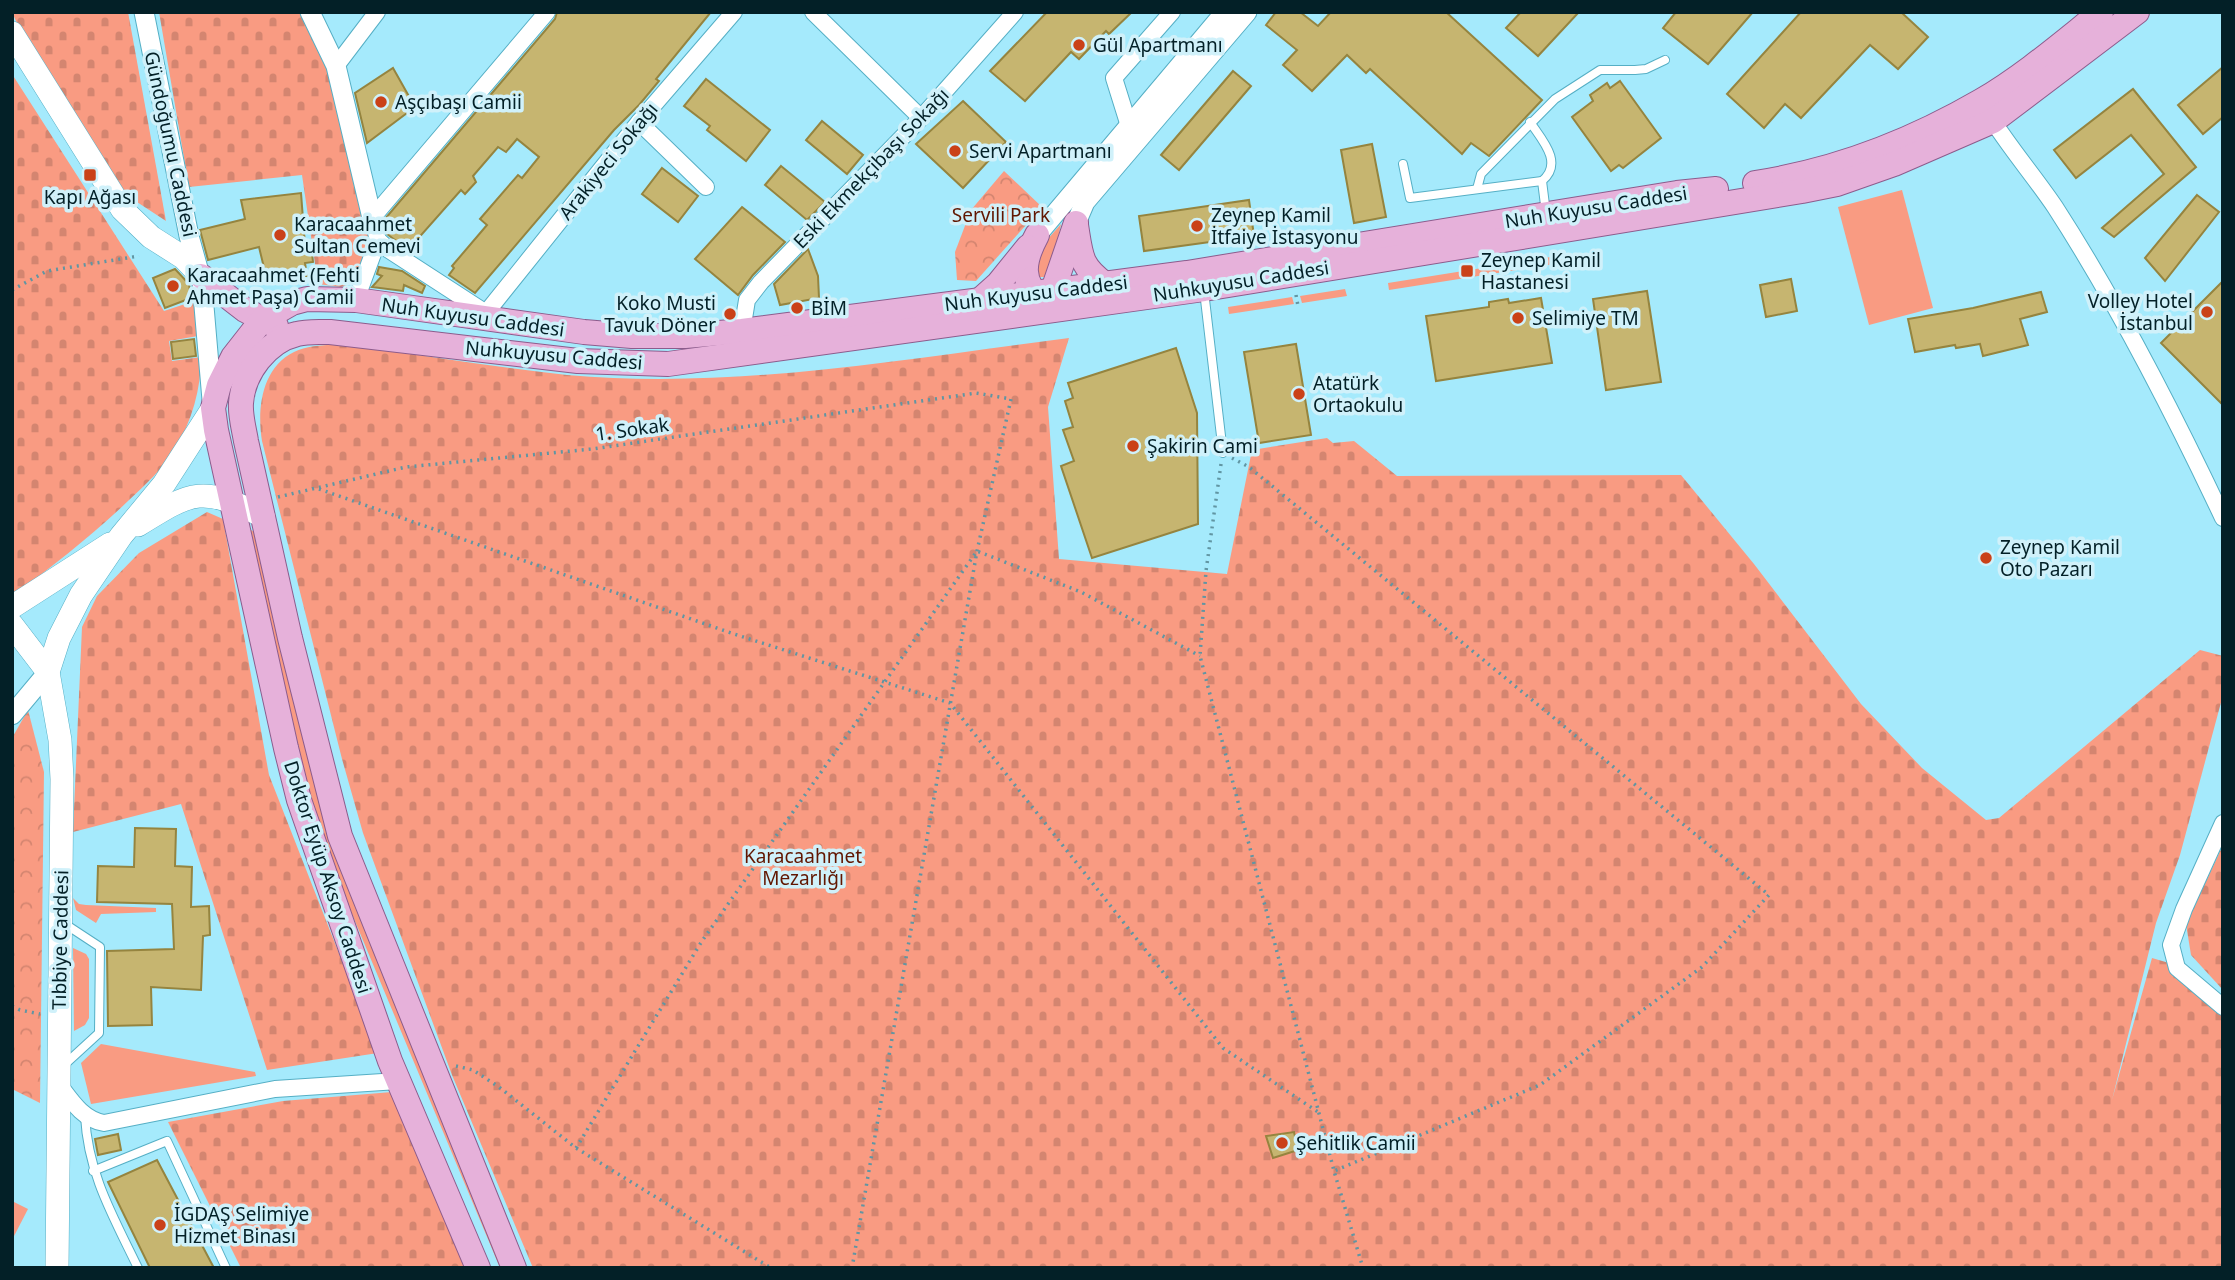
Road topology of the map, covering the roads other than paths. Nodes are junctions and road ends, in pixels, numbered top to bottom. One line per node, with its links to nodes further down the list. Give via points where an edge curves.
1 (144, 12): 32 (street, Gündoğumu Caddesi)
2 (310, 12): 15 (street)
3 (377, 12): 15 (street)
4 (547, 12): 26 (street)
5 (734, 12): 18 (street, Arakiyeci Sokağı)
6 (813, 12): 17 (street)
7 (1015, 12): 17 (street, Eski Ekmekçibaşı Sokağı)
8 (1172, 12): 20 (street, via 1114,78)
9 (1225, 12): 20 (street)
10 (1247, 12): 27 (street, via 1086,202)
11 (2102, 12): 16 (main road, Nuh Kuyusu Caddesi, via 2013,80)
12 (2129, 14): 16 (main road, Nuhkuyusu Caddesi)
13 (12, 33): 32 (main road, via 122,209)
14 (1665, 60): 19 (lane, via 1634,71 1600,70 1555,99)
15 (336, 66): 26 (street)
16 (1987, 111): 25 (main road, Nuh Kuyusu Caddesi, via 1833,165 1767,181); 34 (main road, Nuhkuyusu Caddesi, via 1894,164 1837,184); 46 (street, via 2099,280)
17 (922, 118): 40 (street, Eski Ekmekçibaşı Sokağı, via 761,282 747,300)
18 (639, 122): 23 (street); 38 (street, Arakiyeci Sokağı)
19 (1530, 122): 22 (lane, via 1551,155 1550,172); 24 (lane, via 1481,174)
20 (1129, 126): 28 (street)
21 (1404, 164): 24 (lane, via 1410,198)
22 (1542, 181): 24 (lane); 25 (lane)
23 (706, 187)
24 (1477, 189)
25 (1546, 215): 30 (main road, Nuh Kuyusu Caddesi)
26 (372, 218): 29 (street)
27 (1076, 223): 33 (main road, via 1088,272); 37 (main road)
28 (1037, 235): 36 (main road); 37 (main road, via 1026,261 1026,277)
29 (378, 240): 35 (street); 38 (street)
30 (1222, 267): 31 (main road, Nuh Kuyusu Caddesi); 34 (main road)
31 (1176, 274): 33 (main road, Nuh Kuyusu Caddesi); 34 (main road)
32 (201, 276): 39 (main road); 42 (street, Gündoğumu Caddesi)
33 (1105, 284): 37 (main road, Nuh Kuyusu Caddesi)
34 (1204, 289): 37 (main road, Nuhkuyusu Caddesi); 43 (lane)
35 (356, 300): 38 (main road, Nuh Kuyusu Caddesi); 39 (main road, Nuh Kuyusu Caddesi, via 307,299)
36 (979, 301): 37 (main road, Nuh Kuyusu Caddesi); 40 (main road, Nuh Kuyusu Caddesi)
37 (1048, 301): 41 (main road, Nuhkuyusu Caddesi, via 668,364 578,361 351,333)
38 (485, 315): 40 (main road, Nuh Kuyusu Caddesi, via 632,336)
39 (262, 320): 41 (main road); 42 (main road, Doktor Eyüp Aksoy Caddesi, via 233,357)
40 (742, 331)
41 (296, 334): 45 (main road, Doktor Eyüp Aksoy Caddesi, via 270,348 255,365 241,400)
42 (213, 408): 44 (main road, Doktor Eyüp Aksoy Caddesi); 47 (main road, via 164,484)
43 (1223, 453)
44 (231, 500): 45 (main road); 47 (main road, via 185,498); 56 (main road, Doktor Eyüp Aksoy Caddesi, via 299,800)
45 (261, 509): 63 (main road, Doktor Eyüp Aksoy Caddesi, via 340,836)
46 (2223, 518)
47 (121, 536): 48 (main road); 50 (main road, via 70,615)
48 (12, 607)
49 (12, 625): 50 (main road, Tıbbiye Caddesi)
50 (48, 672): 51 (street); 53 (main road, Tıbbiye Caddesi, via 61,753)
51 (12, 715)
52 (2223, 823): 54 (street, via 2171,945 2178,968)
53 (60, 920): 55 (main road, Tıbbiye Caddesi); 55 (lane, via 100,947 99,1033)
54 (2223, 1007)
55 (58, 1077): 57 (street); 59 (main road, Tıbbiye Caddesi)
56 (398, 1081): 57 (street, via 275,1088 104,1123); 62 (main road, Doktor Eyüp Aksoy Caddesi)
57 (85, 1116): 58 (lane)
58 (93, 1171): 60 (lane); 61 (lane, via 167,1141)
59 (57, 1268)
60 (138, 1268)
61 (226, 1268)
62 (478, 1268)
63 (514, 1268)

